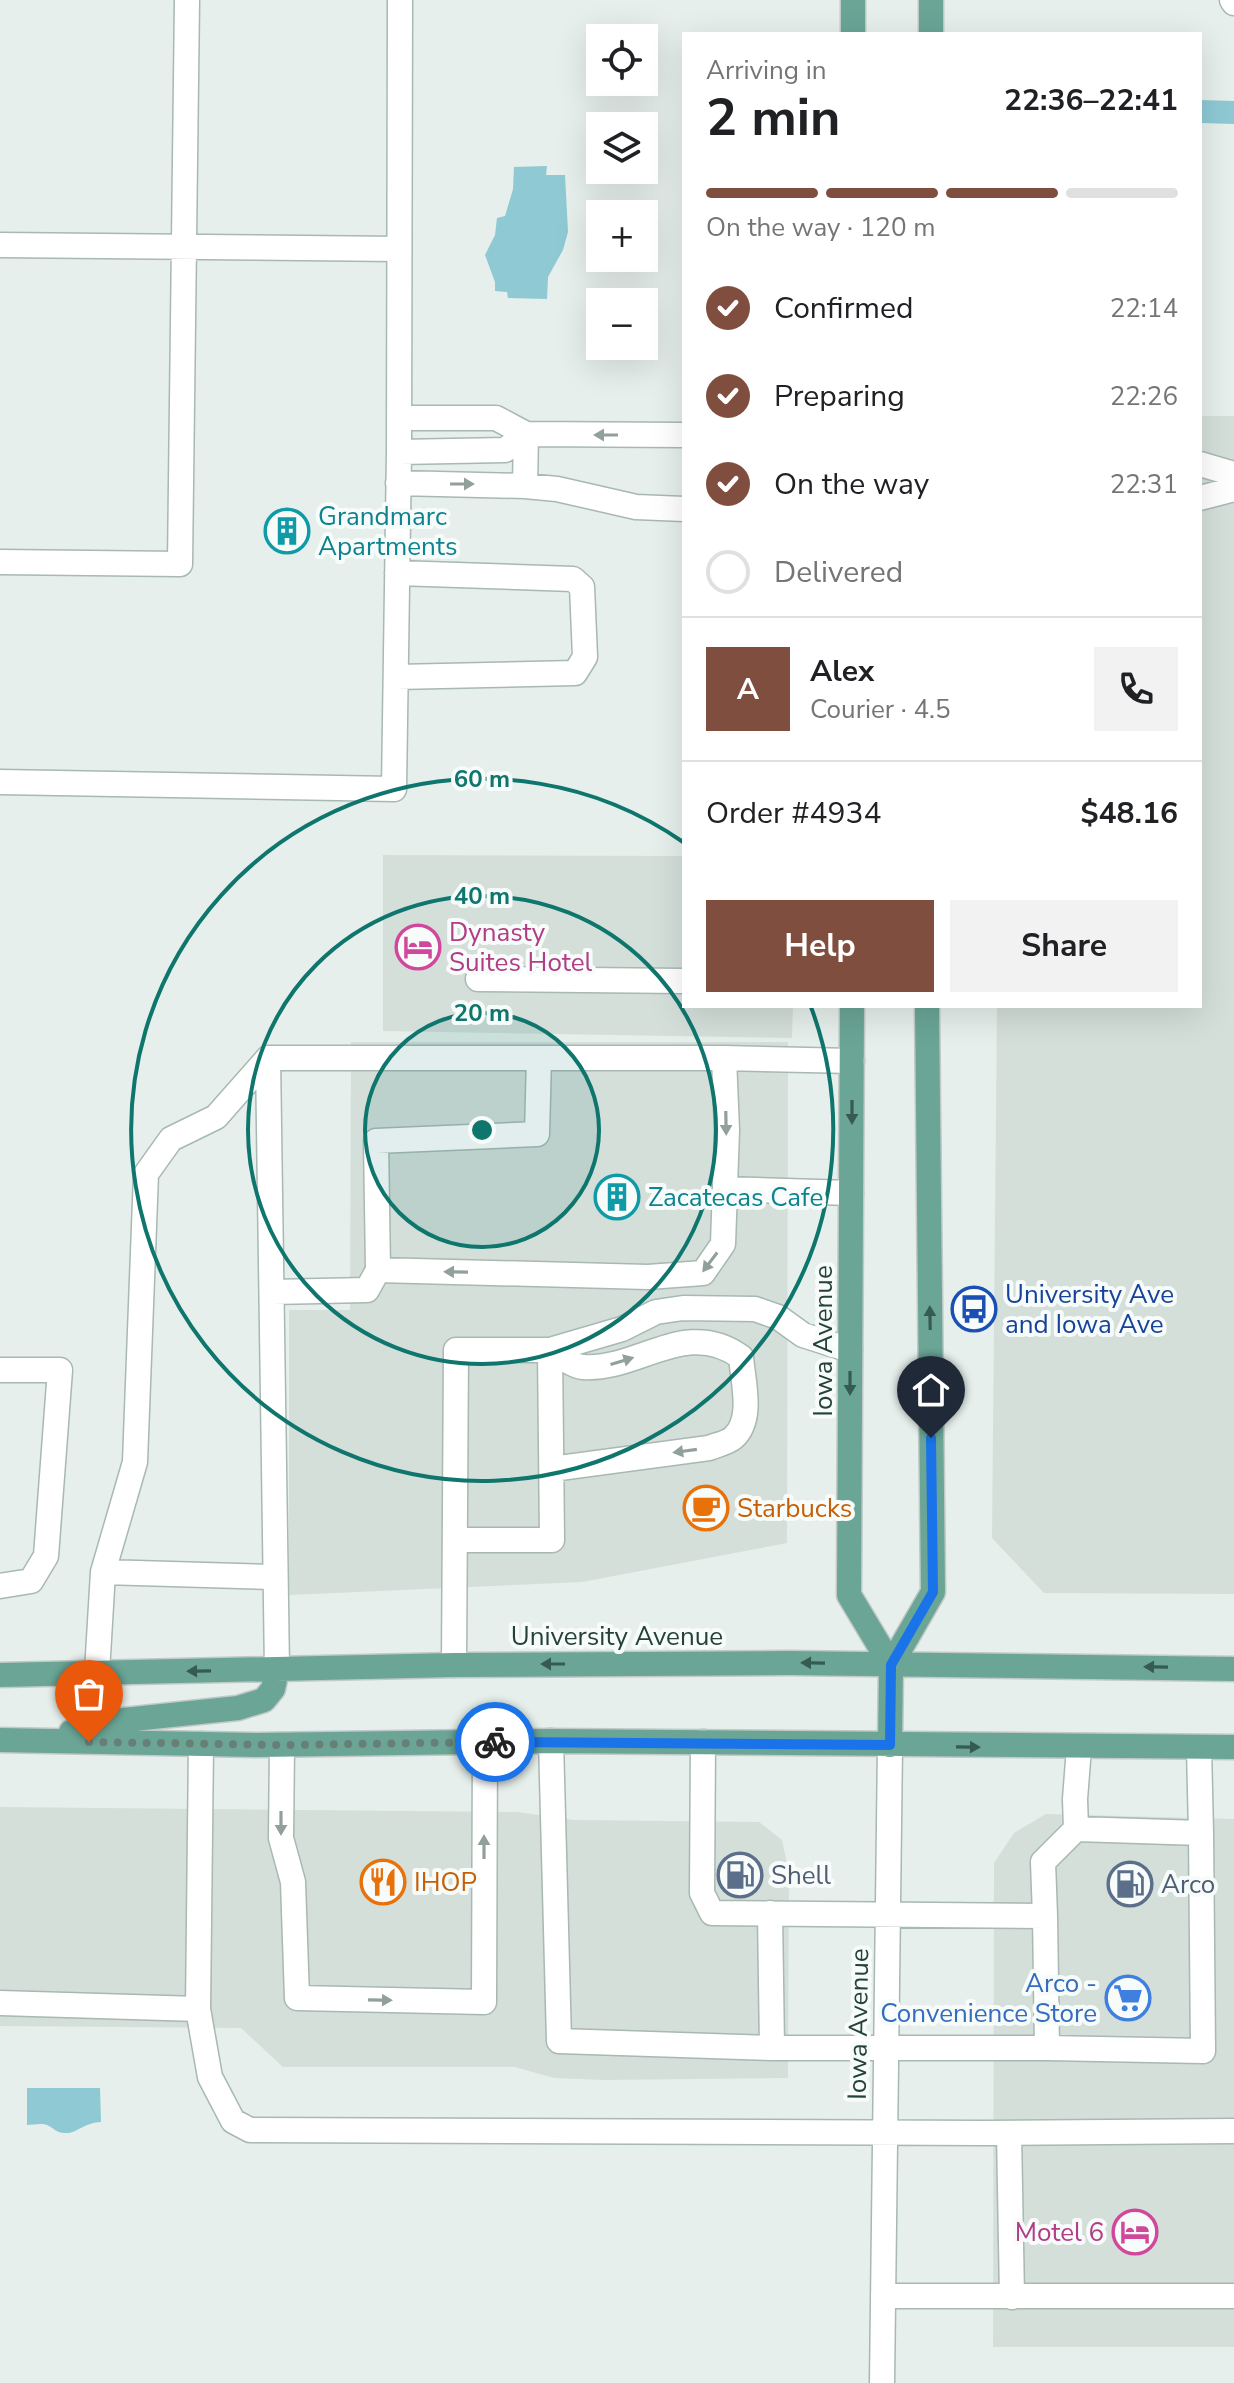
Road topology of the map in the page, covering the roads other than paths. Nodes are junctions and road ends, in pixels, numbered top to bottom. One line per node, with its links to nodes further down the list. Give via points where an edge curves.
1 (187, 0): 8 (street)
2 (400, 0): 9 (street)
3 (853, 0): 5 (main road)
4 (931, 0): 6 (main road)
5 (853, 32)
6 (931, 32)
7 (0, 245): 8 (street)
8 (184, 245): 9 (street); 21 (street, via 180,564)
9 (399, 249): 10 (street)
10 (399, 418): 11 (street, via 496,418); 13 (street)
11 (526, 434): 12 (street, one-way to 11); 13 (street, via 505,450); 17 (street)
12 (682, 435)
13 (399, 452): 16 (street)
14 (1202, 465): 15 (street)
15 (1234, 474)
16 (398, 483): 17 (street, one-way to 17); 22 (street)
17 (525, 486): 20 (street, via 636,507)
18 (1234, 489): 19 (street)
19 (1202, 497)
20 (682, 509)
21 (0, 562)
22 (397, 573): 23 (street); 23 (street, via 573,579 582,587 585,657 575,673)
23 (396, 677): 24 (street, via 394,789)
24 (0, 782)
25 (478, 979): 26 (street)
26 (682, 981)
27 (852, 1008): 32 (main road, Iowa Avenue)
28 (927, 1008): 46 (main road, Iowa Avenue, one-way to 28, via 933,1592)
29 (268, 1058): 30 (street); 36 (street); 42 (street, via 216,1117 171,1139 146,1174 135,1462)
30 (539, 1058): 31 (street); 35 (street, via 537,1134 376,1141)
31 (724, 1058): 32 (street); 33 (street, one-way to 33)
32 (852, 1061): 34 (main road, Iowa Avenue, one-way to 34)
33 (726, 1189): 34 (street); 35 (street, one-way to 35, via 723,1244 703,1273 648,1277)
34 (851, 1193): 38 (main road, Iowa Avenue)
35 (378, 1270): 36 (street, via 367,1290)
36 (272, 1292): 43 (street)
37 (550, 1350): 38 (street, via 622,1329 656,1312 683,1308 755,1309 803,1335); 40 (street); 40 (street, one-way to 40, via 580,1367 616,1365 665,1346 702,1343 728,1348 741,1357 745,1414 731,1440 709,1448); 41 (street, via 456,1350)
38 (850, 1350): 46 (main road, Iowa Avenue, one-way to 46, via 849,1595)
39 (0, 1370): 44 (street, via 60,1370 46,1556 31,1581)
40 (552, 1469): 41 (street, via 552,1540)
41 (455, 1540): 45 (street)
42 (103, 1572): 43 (street); 49 (street)
43 (274, 1577): 48 (street)
44 (0, 1586)
45 (454, 1665): 46 (main road, University Avenue, one-way to 45); 48 (main road, University Avenue)
46 (891, 1665): 47 (main road, University Avenue, one-way to 46); 58 (main road, Iowa Avenue)
47 (1234, 1669)
48 (277, 1670): 49 (main road, University Avenue, one-way to 49); 52 (main road, via 264,1700 238,1708 124,1720)
49 (97, 1672): 50 (main road, University Avenue)
50 (0, 1675)
51 (0, 1740): 52 (main road)
52 (33, 1741): 56 (main road)
53 (551, 1741): 54 (main road); 55 (main road); 69 (street, via 559,2041)
54 (485, 1742): 57 (main road); 57 (street, one-way to 54, via 281,1838 293,1882 297,1998 484,2002)
55 (703, 1742): 58 (main road); 64 (street, via 702,1893 712,1913)
56 (201, 1744): 57 (main road); 68 (street)
57 (282, 1745)
58 (890, 1745): 60 (main road, one-way to 60); 65 (street, Iowa Avenue)
59 (1234, 1747): 61 (main road)
60 (1079, 1748): 61 (main road); 62 (street)
61 (1199, 1748): 63 (street)
62 (1076, 1829): 63 (street); 66 (street, via 1043,1862)
63 (1201, 1833): 70 (street, via 1203,2051)
64 (770, 1913): 65 (street); 69 (street)
65 (888, 1915): 66 (street); 71 (street, Iowa Avenue)
66 (1045, 1916): 70 (street)
67 (0, 2003): 68 (street)
68 (198, 2009): 73 (street, via 210,2077 233,2121 250,2130)
69 (772, 2048): 71 (street)
70 (1047, 2048): 71 (street)
71 (885, 2049): 73 (street, Iowa Avenue)
72 (1234, 2131): 74 (street)
73 (885, 2133): 74 (street); 75 (street, Iowa Avenue)
74 (1009, 2133): 77 (street)
75 (883, 2296): 77 (street); 78 (street, Iowa Avenue)
76 (1234, 2296): 77 (street)
77 (1012, 2297)
78 (882, 2383)

